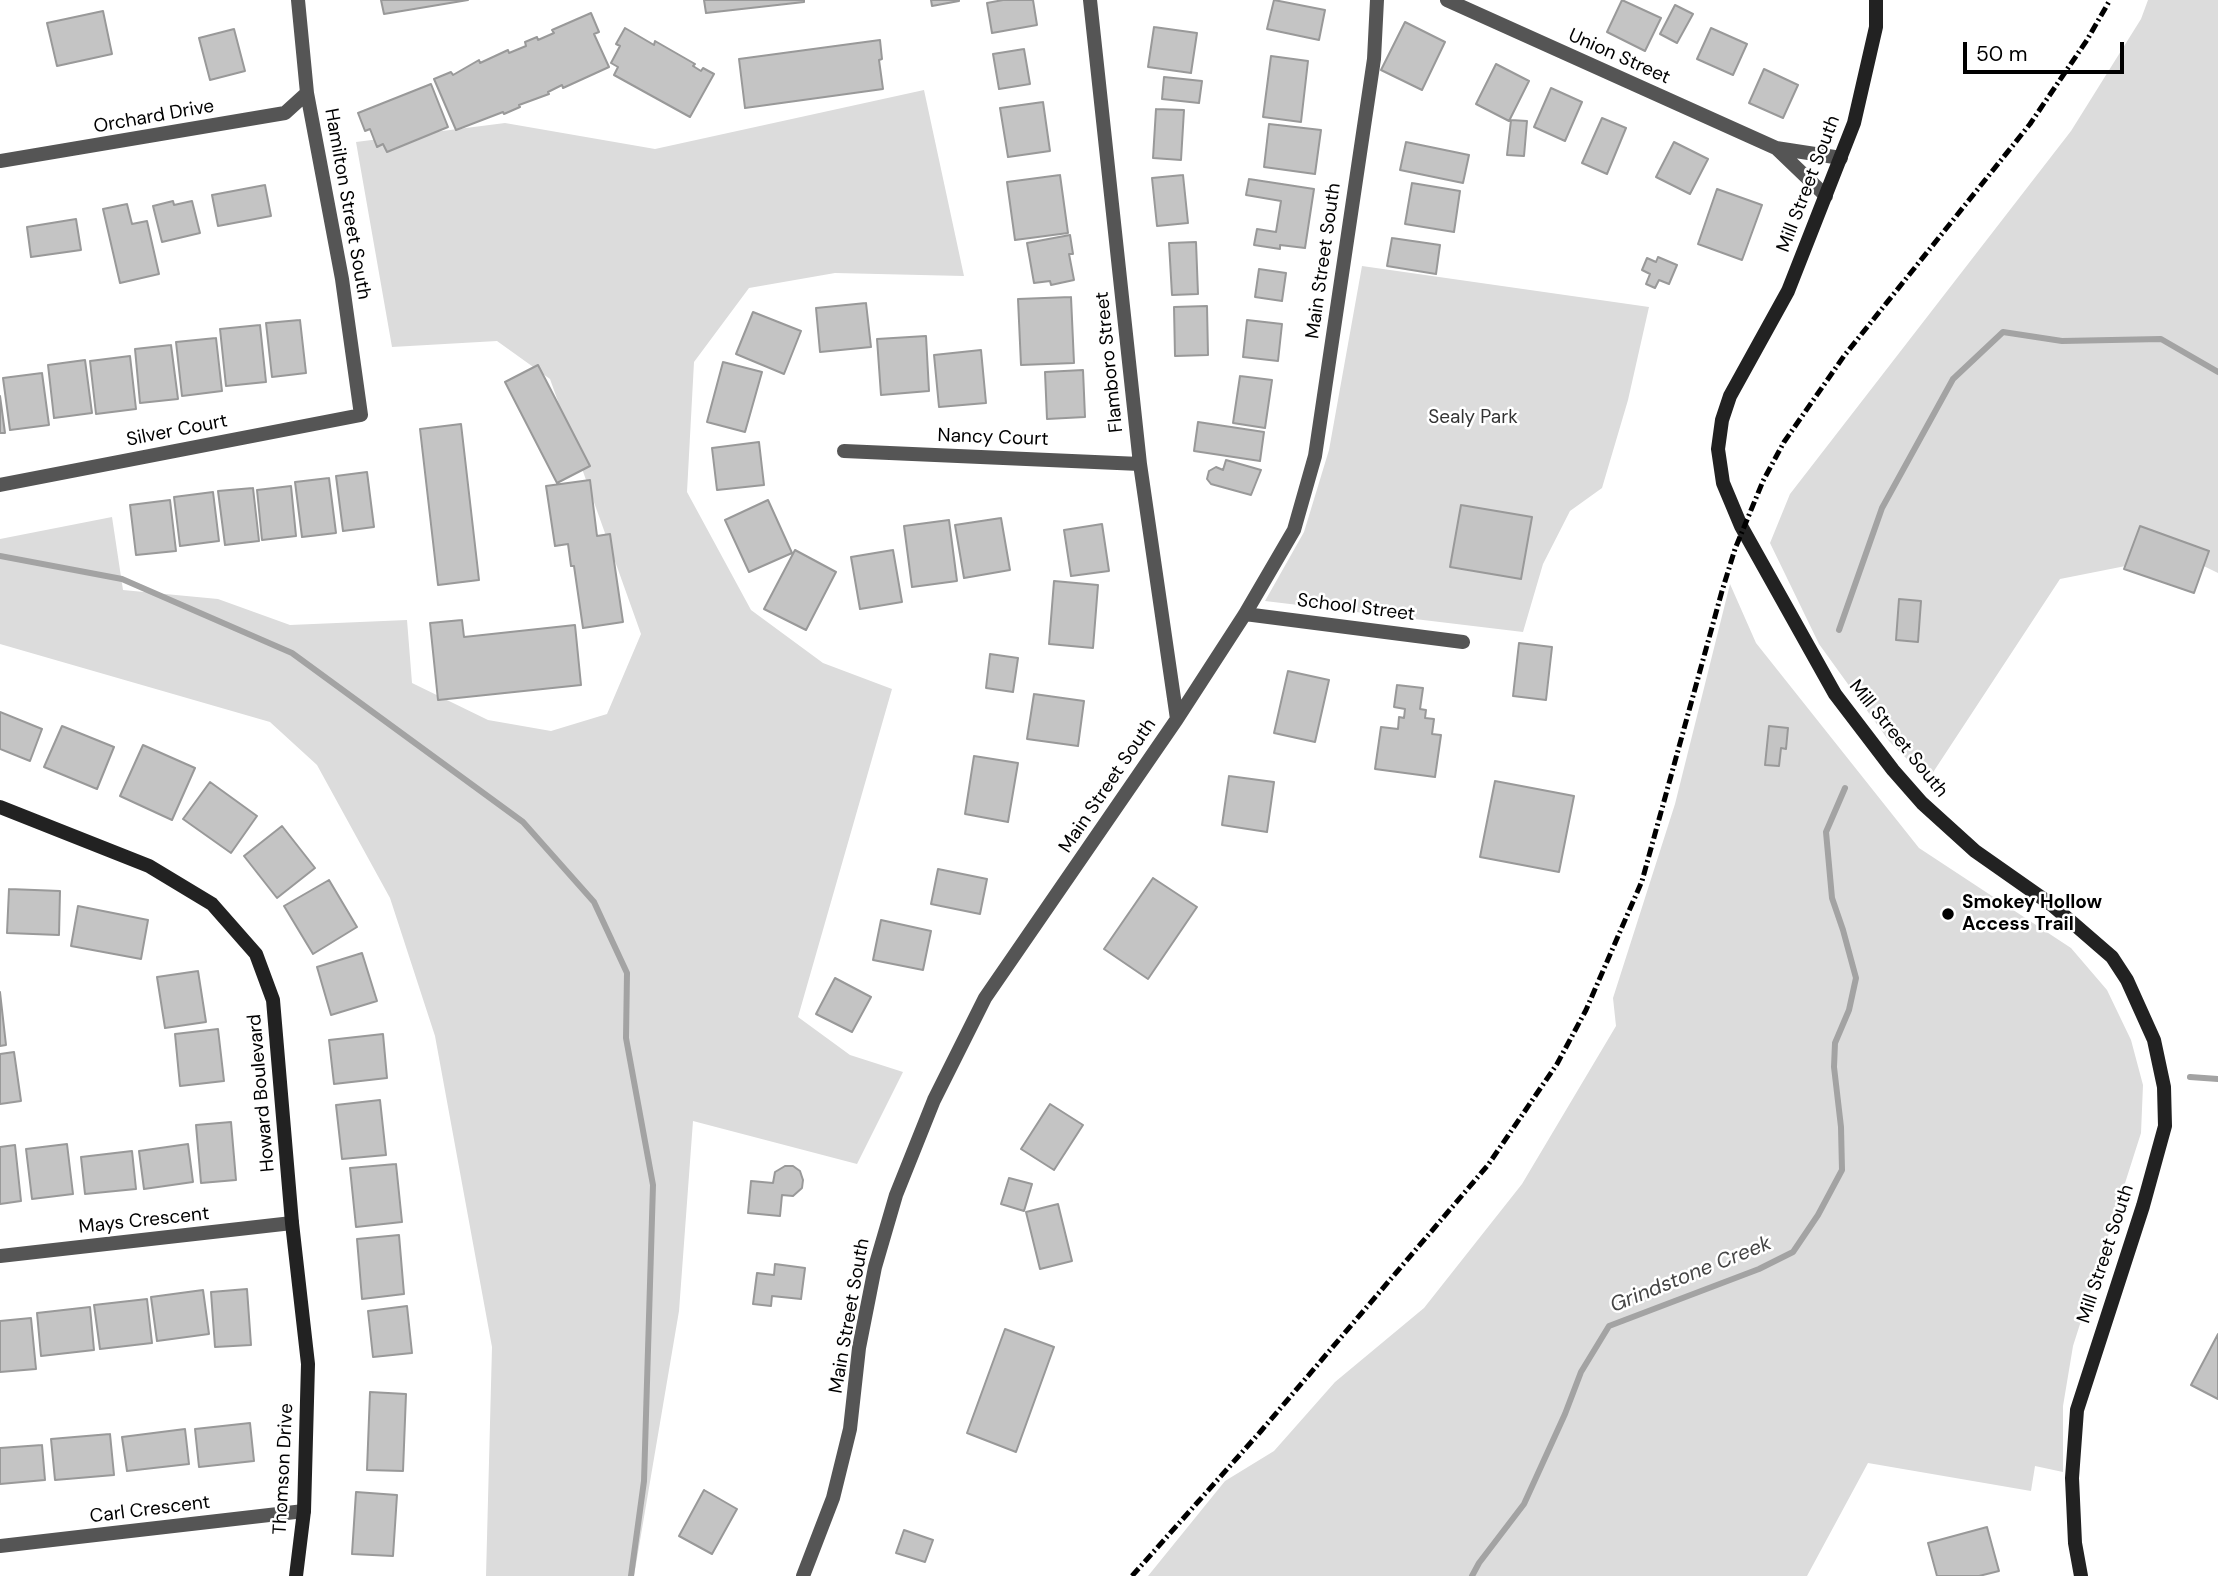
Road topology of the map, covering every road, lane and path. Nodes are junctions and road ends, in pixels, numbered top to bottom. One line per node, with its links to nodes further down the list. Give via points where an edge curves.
1 (298, 0): 6 (street, Hamilton Street South)
2 (1090, 0): 13 (street, Flamboro Street)
3 (1377, 0): 15 (street, Main Street South, via 1374,59 1315,456 1294,530)
4 (1447, 0): 7 (street, Union Street)
5 (1876, 0): 8 (main road, Mill Street South, via 1866,78)
6 (307, 93): 9 (street, Orchard Drive, via 285,113); 11 (street, Hamilton Street South, via 342,279)
7 (1776, 148): 8 (street, Union Street); 10 (street, Union Street)
8 (1841, 158): 10 (main road, Mill Street South)
9 (0, 161)
10 (1826, 196): 26 (main road, Mill Street South, via 1788,291 1730,396 1718,449 1723,483 1741,526 1835,694 1893,771 1960,839 2052,905 2112,957 2154,1040 2164,1087 2165,1126 2077,1410 2072,1478)
11 (361, 415): 14 (street, Silver Court)
12 (844, 451): 13 (street, Nancy Court)
13 (1140, 464): 17 (street, Flamboro Street)
14 (0, 485)
15 (1245, 614): 16 (street, School Street); 17 (street, Main Street South)
16 (1463, 642)
17 (1177, 719): 25 (street, Main Street South, via 985,998 934,1100 896,1195 875,1267 850,1429 833,1498)
18 (0, 807): 19 (main road, Howard Boulevard, via 149,866 212,904 256,954 273,1000)
19 (292, 1223): 20 (street, Mays Crescent); 21 (main road, Howard Boulevard)
20 (0, 1256)
21 (308, 1364): 22 (main road, Thomson Drive)
22 (304, 1511): 23 (street, Carl Crescent); 24 (main road, Thomson Drive)
23 (0, 1546)
24 (296, 1576)
25 (803, 1576)
26 (2081, 1576)

